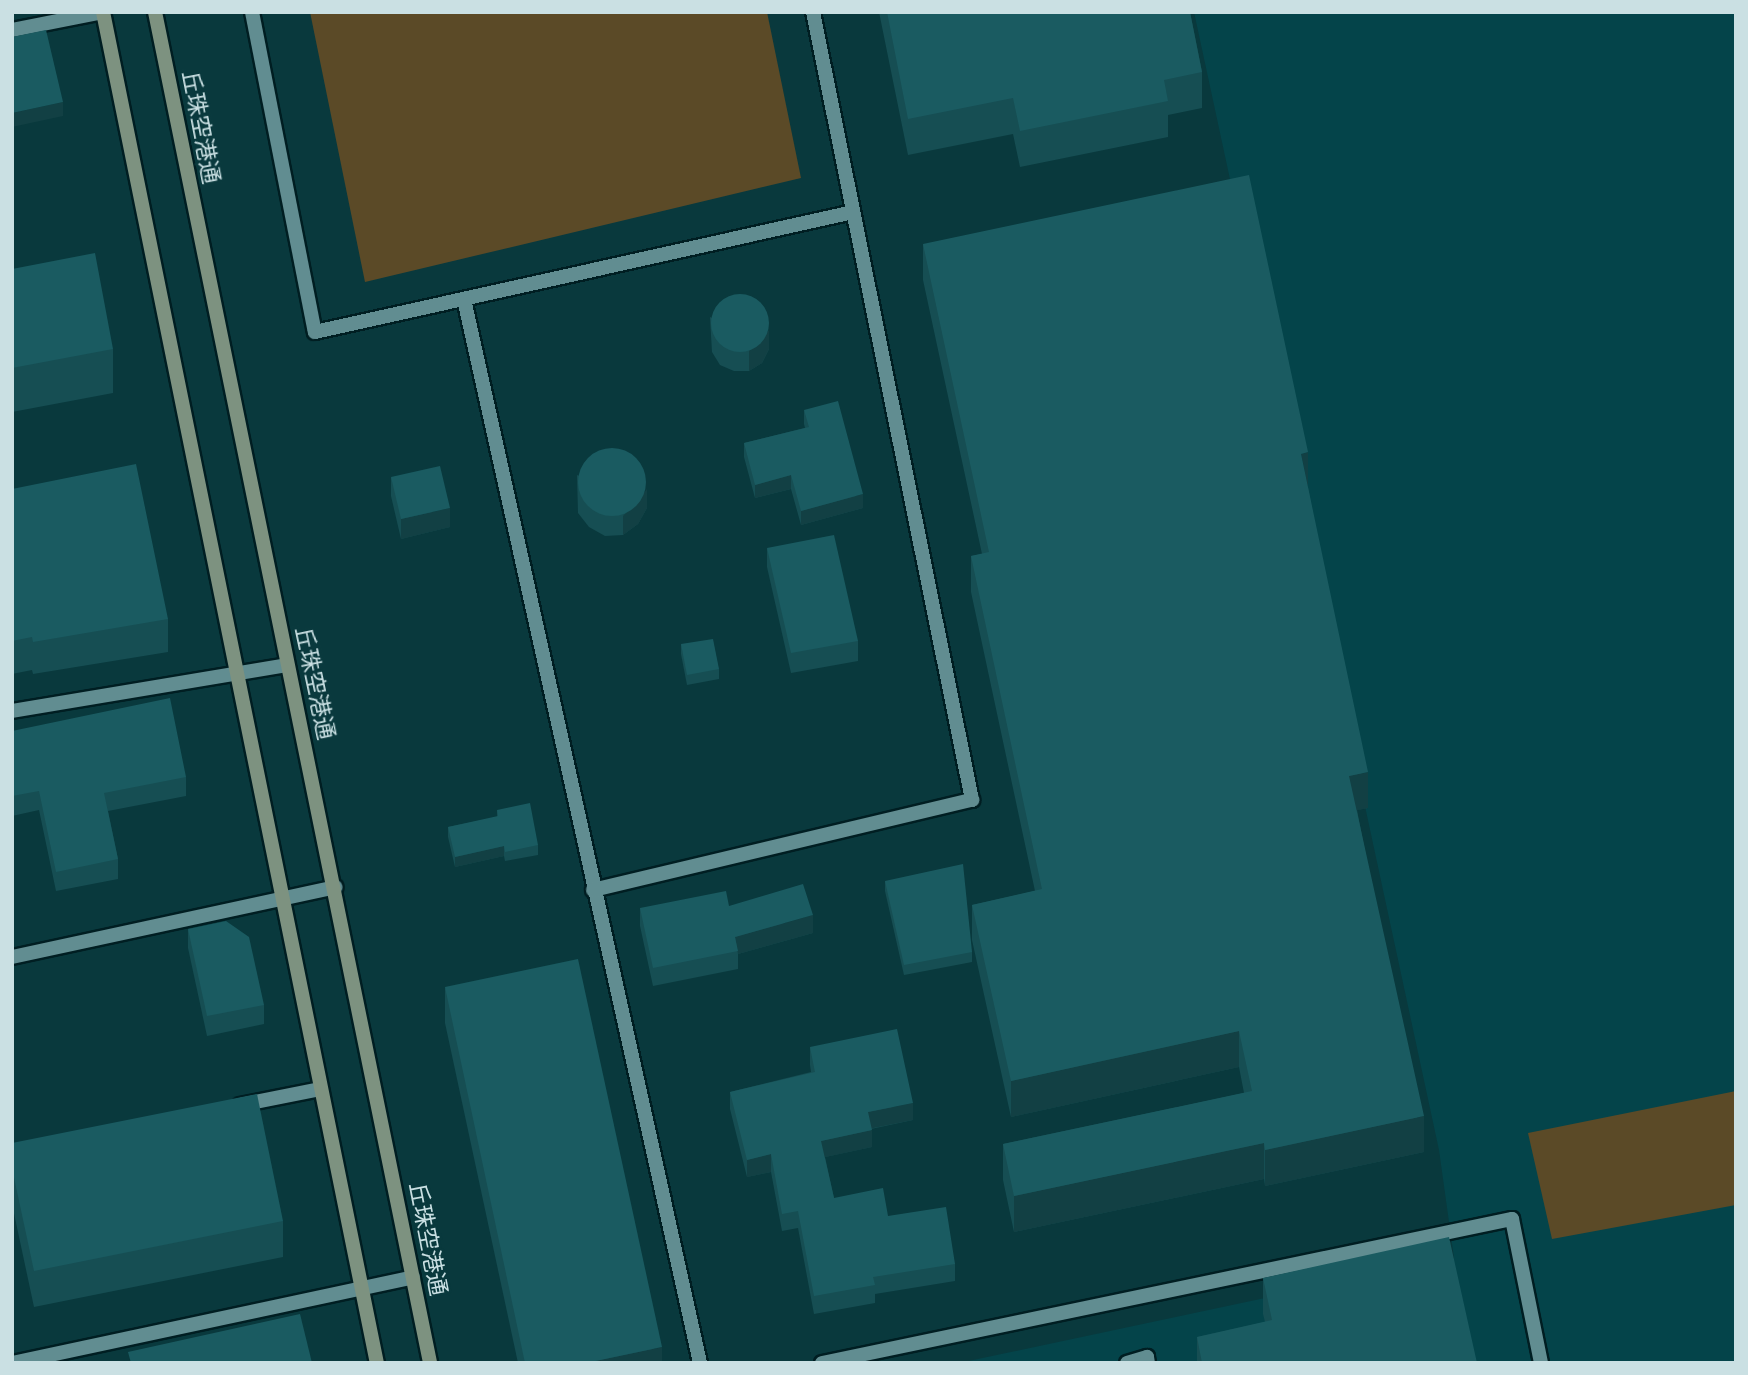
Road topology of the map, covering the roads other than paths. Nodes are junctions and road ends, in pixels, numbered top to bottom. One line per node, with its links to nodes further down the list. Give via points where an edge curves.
1 (103, 12): 5 (street); 9 (main road)
2 (155, 12): 8 (main road, 丘珠空港通)
3 (252, 12): 7 (street, via 315,332)
4 (813, 12): 6 (street)
5 (12, 30)
6 (853, 212): 7 (street); 12 (street, via 972,800)
7 (464, 299): 12 (street)
8 (287, 665): 9 (street); 11 (main road, 丘珠空港通)
9 (238, 673): 10 (street); 13 (main road)
10 (12, 711)
11 (336, 887): 13 (street); 17 (main road, 丘珠空港通)
12 (593, 890): 22 (street)
13 (280, 897): 14 (street); 15 (main road)
14 (12, 957)
15 (320, 1089): 16 (street); 18 (main road)
16 (229, 1107)
17 (412, 1277): 18 (street); 21 (main road, 丘珠空港通)
18 (362, 1290): 19 (street); 20 (main road)
19 (13, 1363)
20 (377, 1363)
21 (430, 1363)
22 (700, 1363)
23 (822, 1363): 26 (street, via 1512,1219)
24 (1127, 1363): 25 (street, via 1147,1357)
25 (1148, 1363)
26 (1541, 1363)

